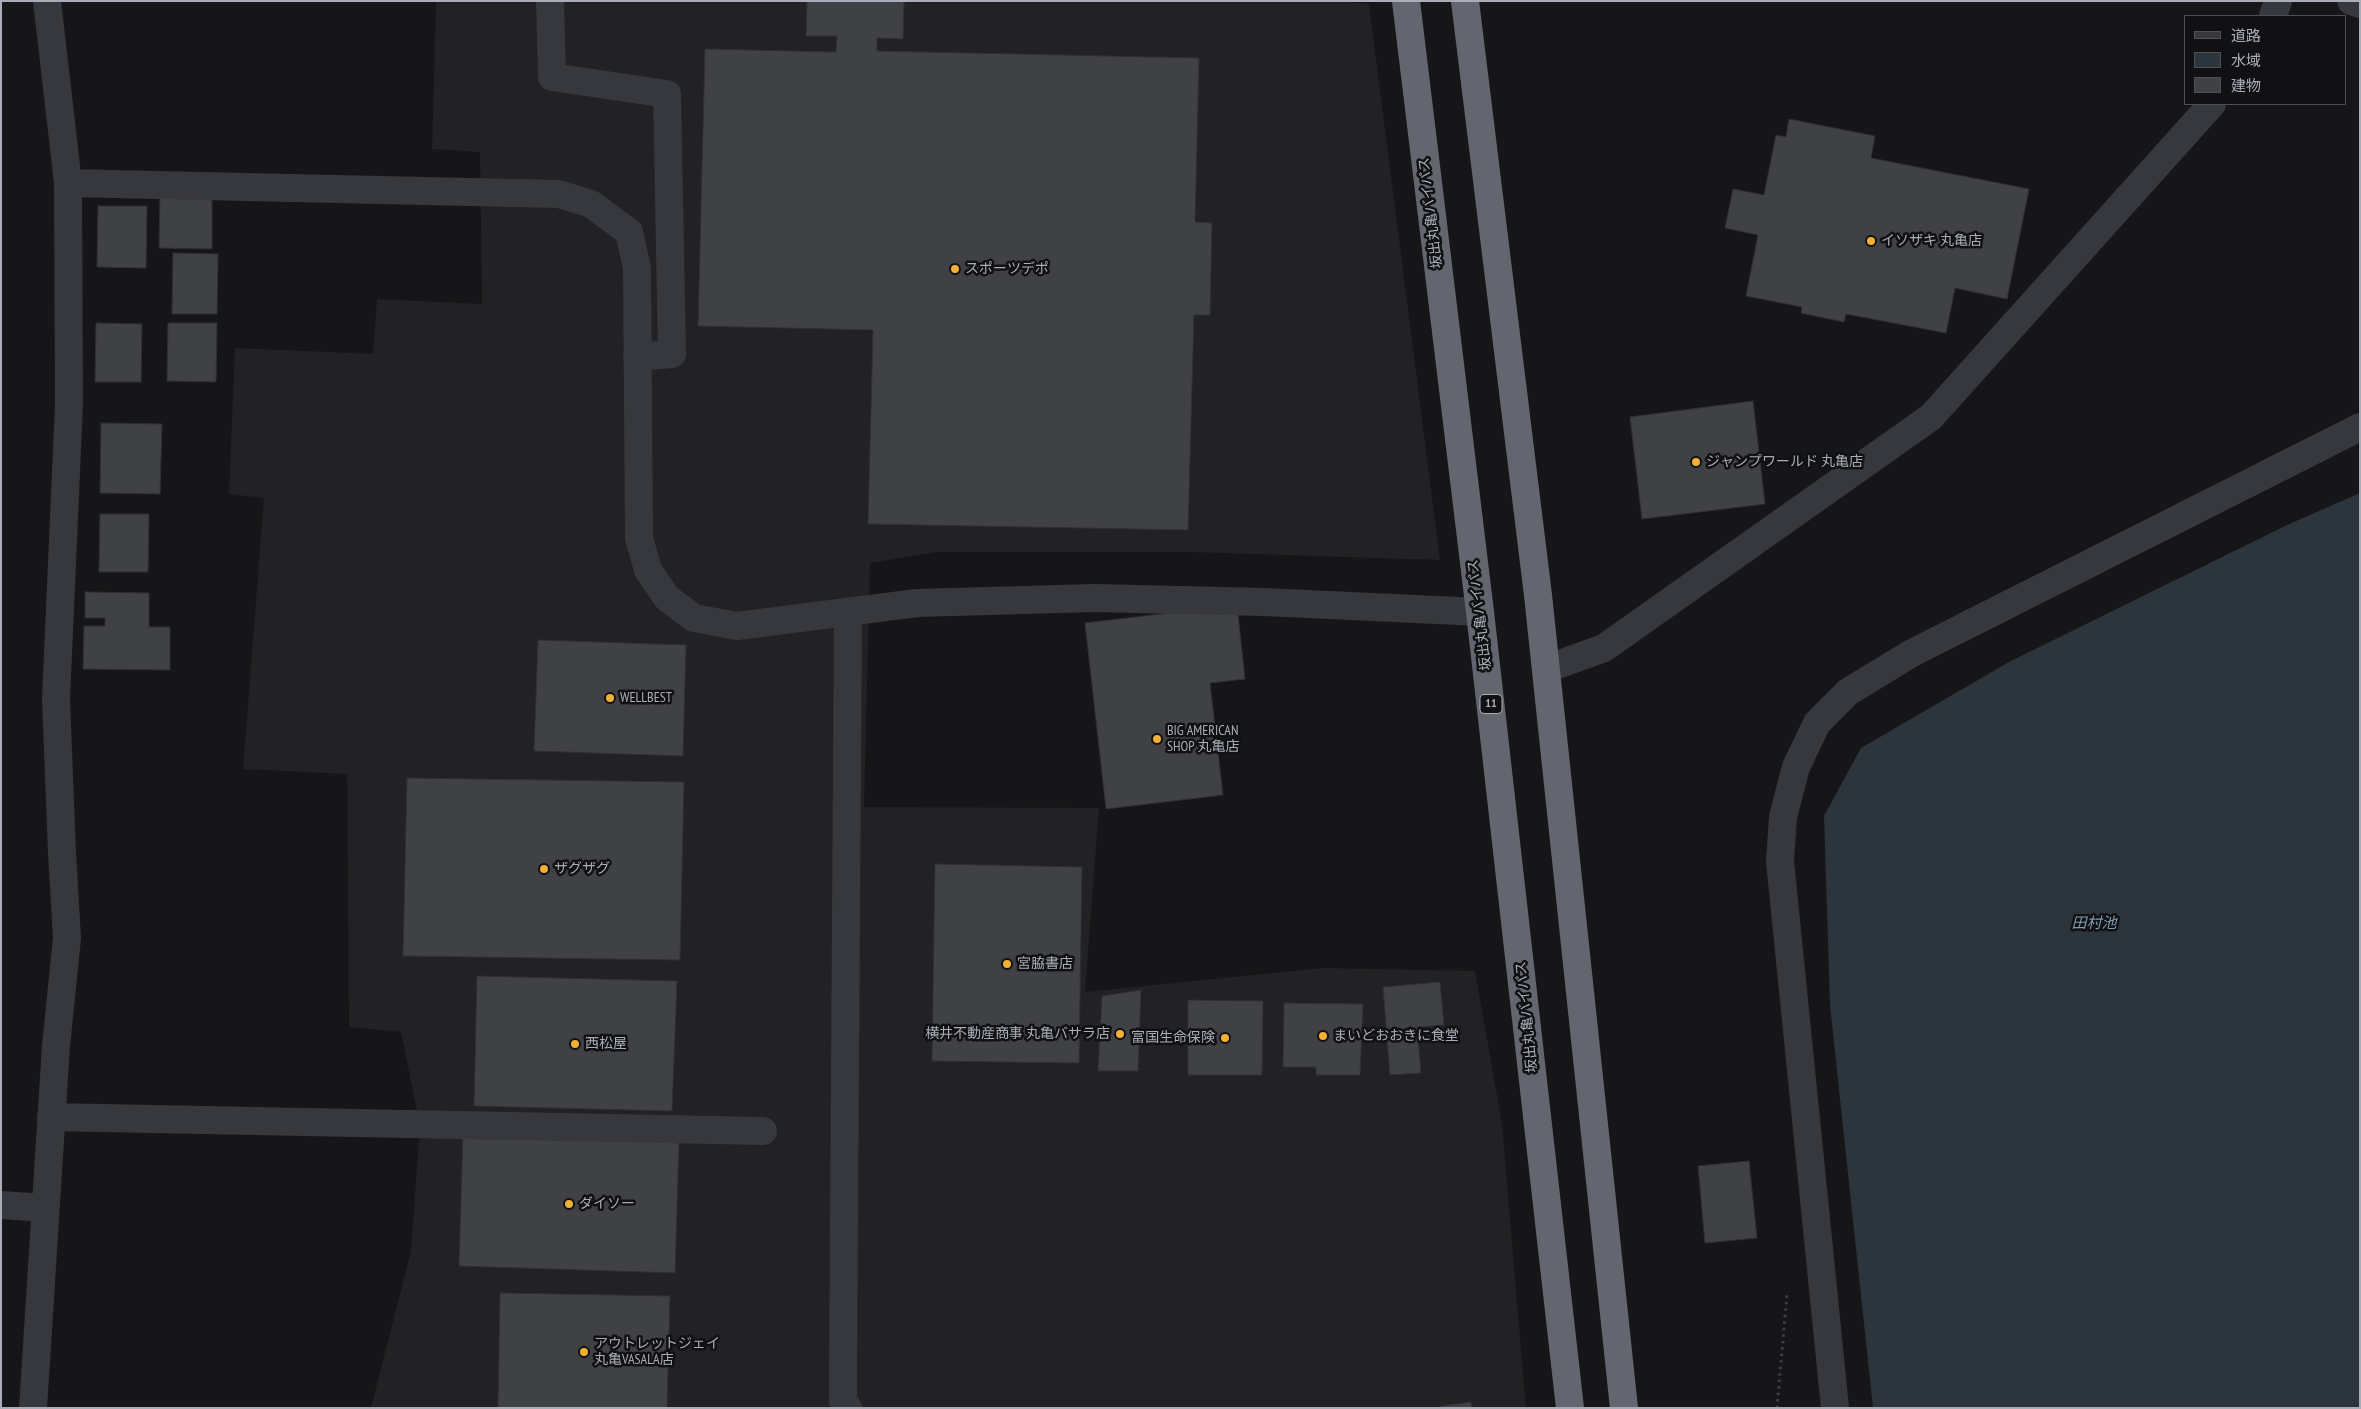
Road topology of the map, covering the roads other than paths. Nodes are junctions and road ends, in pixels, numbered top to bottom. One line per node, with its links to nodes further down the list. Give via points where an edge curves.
1 (47, 1): 10 (street)
2 (550, 1): 11 (street, via 552,76 667,94 672,354)
3 (1406, 1): 14 (highway, 坂出丸亀バイパス / 11)
4 (1464, 1): 15 (highway)
5 (2278, 1): 8 (street)
6 (2351, 1): 7 (street)
7 (2360, 4)
8 (2273, 15)
9 (2211, 105): 15 (street, via 1932,417 1604,648)
10 (68, 183): 11 (street, via 567,196 591,204 629,232 636,268); 16 (street, via 69,404 56,699 68,938)
11 (637, 357): 13 (street, via 639,538 648,570 666,598 694,618 737,626)
12 (2360, 428): 24 (street, via 1912,653 1848,692 1817,723 1796,767 1783,817 1780,861)
13 (848, 612): 14 (street, via 917,603 1094,598); 21 (street, via 843,1374 843,1401)
14 (1480, 612): 22 (highway, 坂出丸亀バイパス / 11)
15 (1546, 669): 23 (highway)
16 (51, 1117): 17 (street); 19 (street)
17 (763, 1131)
18 (1, 1205): 19 (street)
19 (45, 1208): 20 (street)
20 (33, 1408)
21 (848, 1408)
22 (1570, 1408)
23 (1624, 1408)
24 (1835, 1408)

